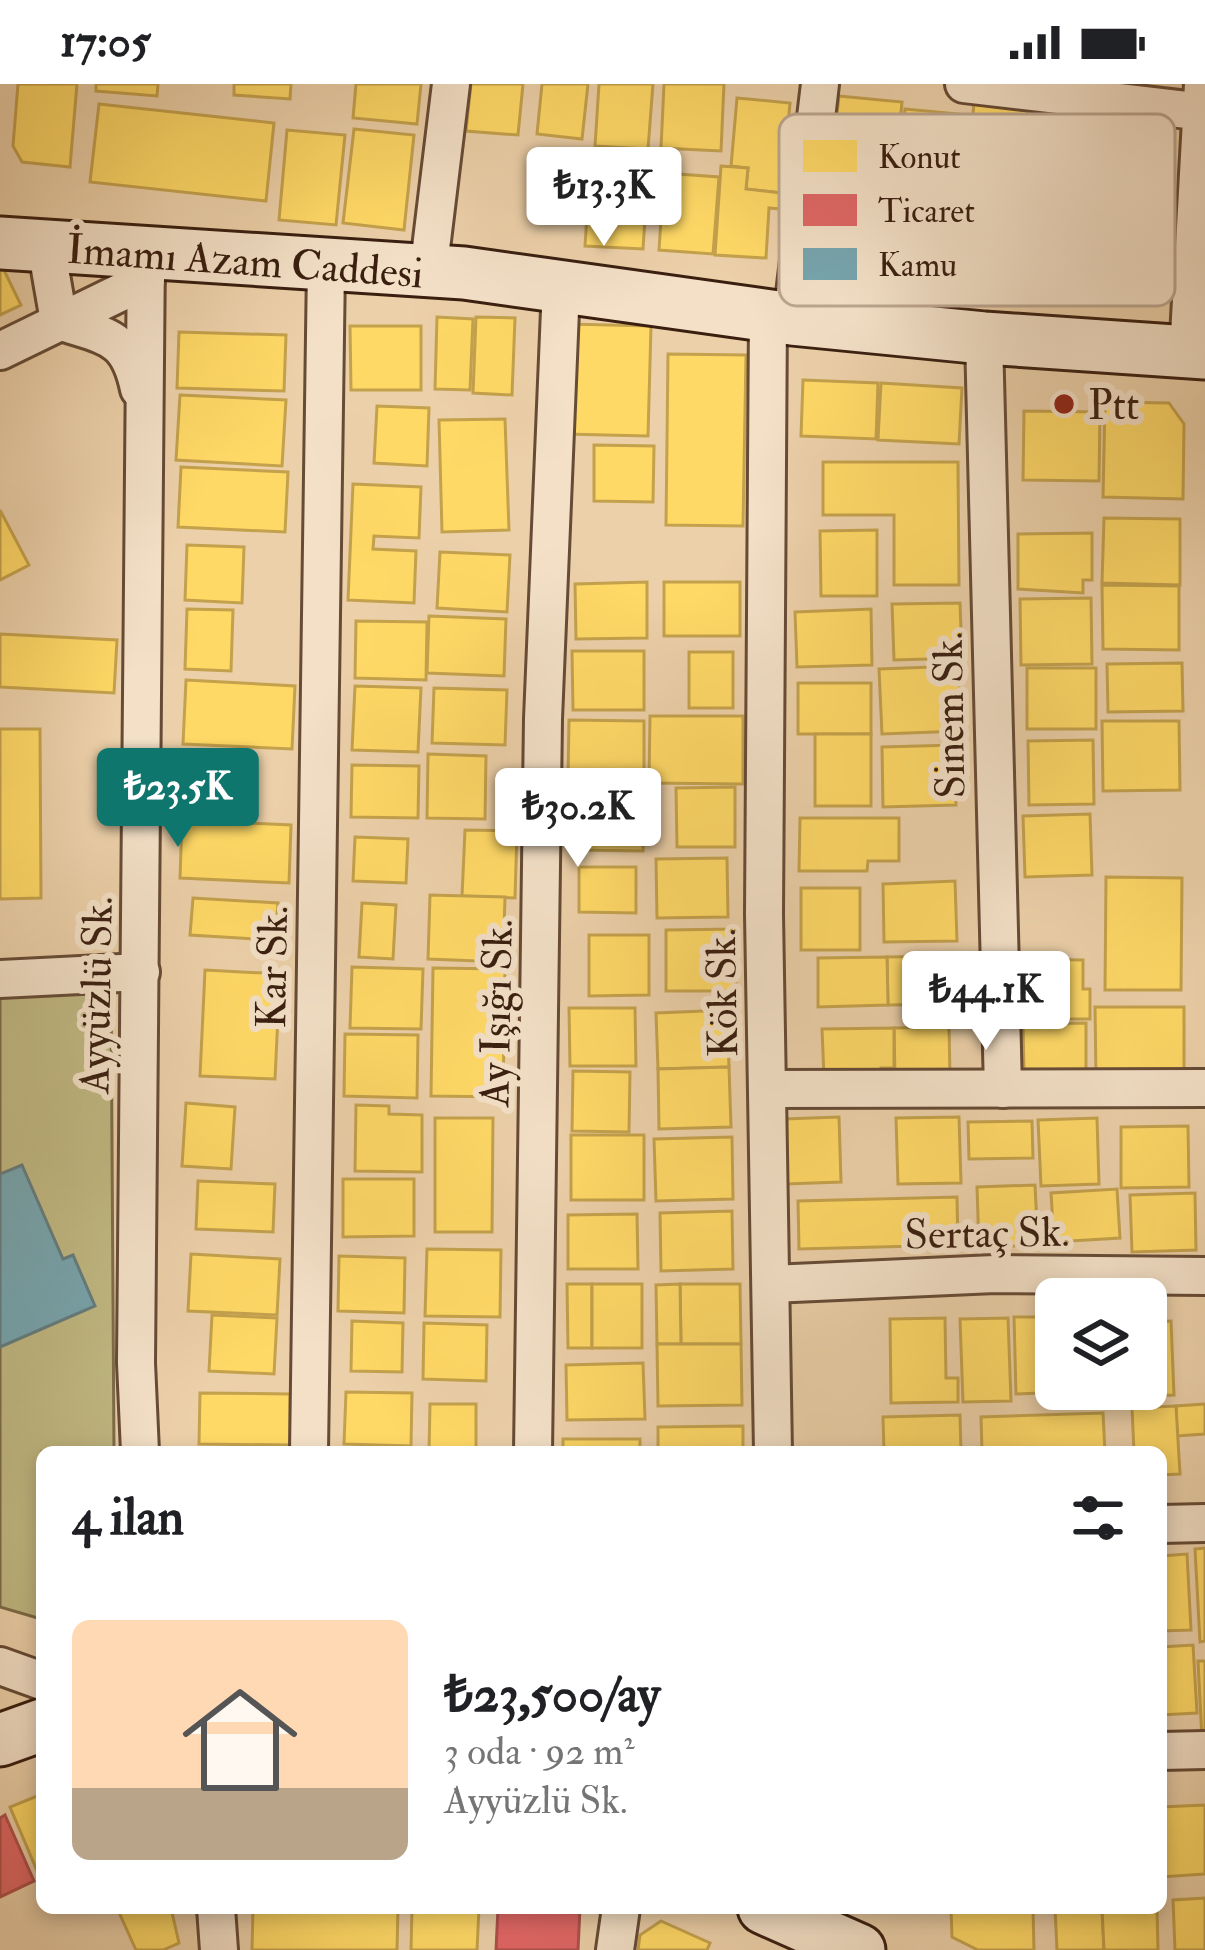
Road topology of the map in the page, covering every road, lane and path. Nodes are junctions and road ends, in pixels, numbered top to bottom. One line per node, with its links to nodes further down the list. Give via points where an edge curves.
1 (451, 84): 9 (street)
2 (820, 84): 5 (street, Kök Sk.)
3 (964, 84): 4 (street)
4 (1203, 103): 16 (street)
5 (815, 114)
6 (23, 245): 7 (street, İmamı Azam Caddesi); 13 (street)
7 (146, 265): 8 (street, İmamı Azam Caddesi); 13 (street); 17 (street, Ayyüzlü Sk.)
8 (326, 266): 9 (street, İmamı Azam Caddesi); 26 (street, Kar Sk.)
9 (428, 273): 10 (street, İmamı Azam Caddesi)
10 (561, 286): 12 (street, İmamı Azam Caddesi); 27 (street, Ay Işığı Sk., via 543,719)
11 (782, 306): 12 (street, Kök Sk.)
12 (780, 317): 14 (street, İmamı Azam Caddesi); 21 (street, Kök Sk., via 764,914)
13 (59, 321): 15 (street); 17 (street, via 122,343 134,362)
14 (984, 338): 16 (street, İmamı Azam Caddesi); 22 (street, Sinem Sk.)
15 (0, 351)
16 (1197, 354)
17 (147, 427): 18 (street, Ayyüzlü Sk.)
18 (141, 972): 19 (street); 25 (street, Ayyüzlü Sk.)
19 (0, 980)
20 (1205, 1088): 22 (street)
21 (768, 1089): 22 (street); 24 (street, Kök Sk.)
22 (1003, 1089)
23 (1205, 1276): 24 (street, Sertaç Sk.)
24 (772, 1284): 28 (street, Kök Sk.)
25 (140, 1446)
26 (309, 1446)
27 (532, 1446)
28 (773, 1446)
29 (1205, 1523): 30 (street)
30 (1167, 1524)
31 (0, 1666): 32 (street)
32 (36, 1680)
33 (36, 1727): 34 (street)
34 (0, 1740)
35 (1205, 1750): 36 (street)
36 (1167, 1751)
37 (216, 1914): 40 (street)
38 (620, 1914): 41 (street)
39 (781, 1914): 42 (street)
40 (219, 1950)
41 (615, 1950)
42 (859, 1950)

